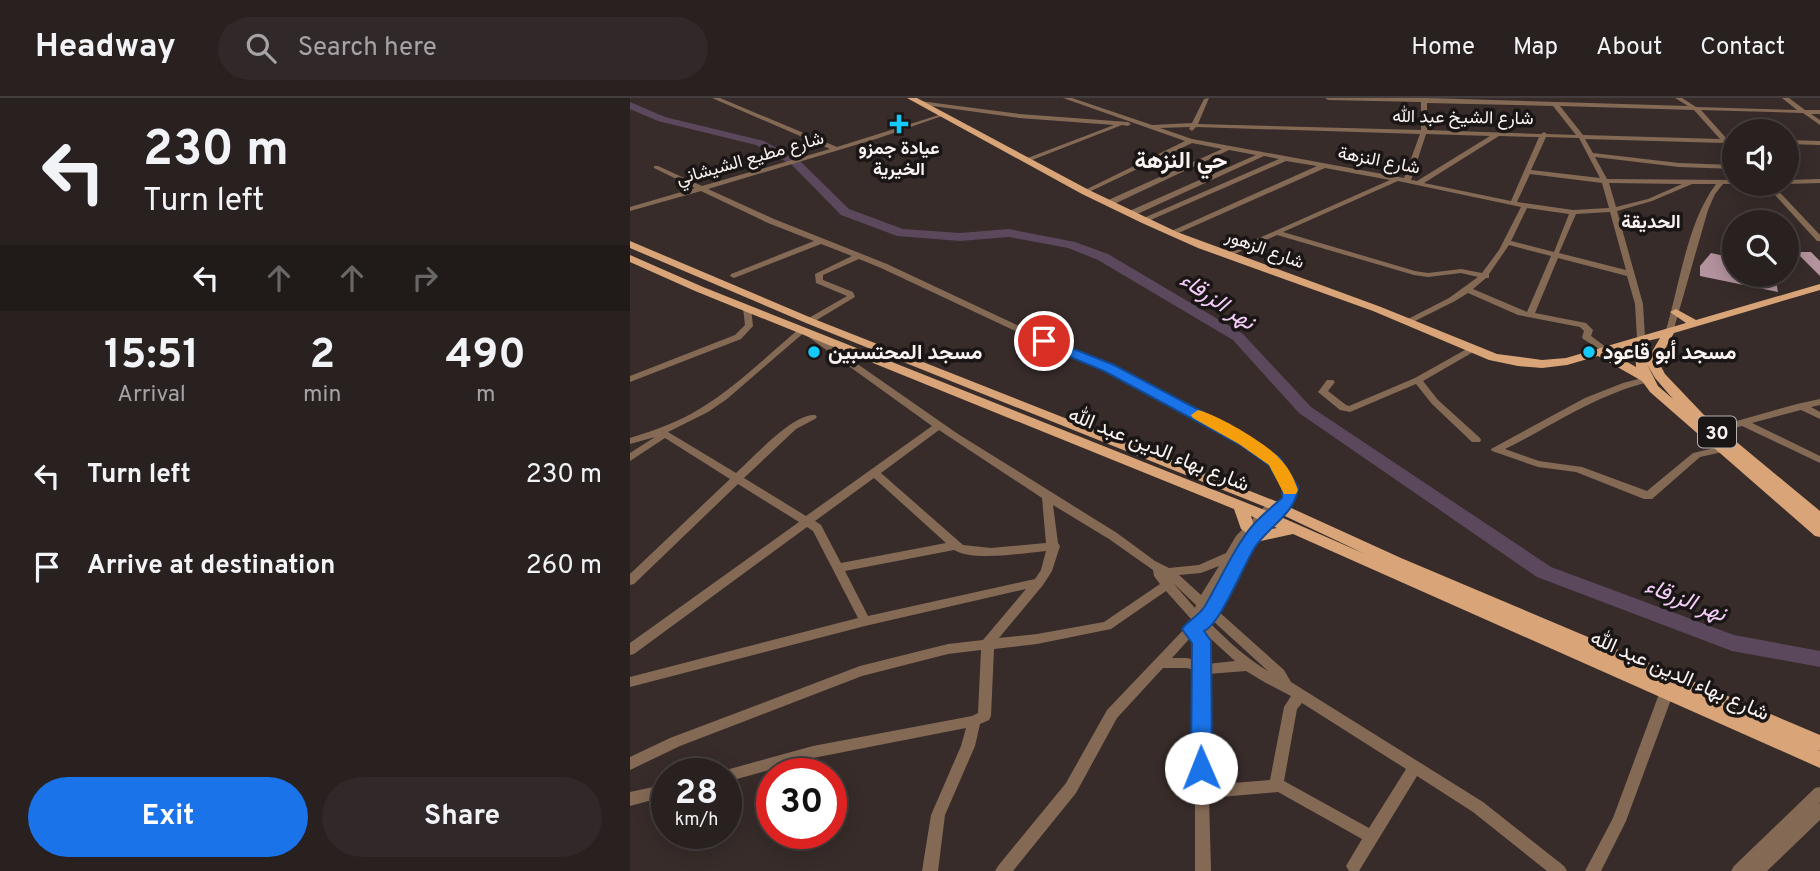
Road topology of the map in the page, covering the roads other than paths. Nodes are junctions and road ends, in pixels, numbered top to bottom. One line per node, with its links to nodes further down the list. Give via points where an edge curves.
1 (715, 98): 29 (street)
2 (1066, 98): 16 (street, شارع النزهة)
3 (1328, 98): 7 (street)
4 (1678, 98): 10 (street)
5 (1785, 98): 11 (street)
6 (1207, 99): 17 (street)
7 (1425, 99): 9 (street); 19 (street)
8 (916, 100): 13 (main road, شارع الزهور); 15 (street, via 997,114)
9 (1553, 102): 10 (street); 22 (street)
10 (1696, 109): 11 (street); 23 (street)
11 (1803, 112): 12 (street); 14 (street)
12 (1820, 112)
13 (943, 117): 29 (street, شارع مطيع الشيشاني); 33 (main road, شارع الزهور)
14 (1820, 123)
15 (1121, 124): 16 (street); 33 (street)
16 (1138, 124): 18 (street, شارع النزهة)
17 (1195, 126): 18 (street, شارع الشيخ عبد الله); 19 (street, شارع الشيخ عبد الله); 24 (street)
18 (1150, 128): 24 (street, شارع النزهة)
19 (1424, 131): 20 (street, شارع الشيخ عبد الله); 38 (street)
20 (1499, 133): 21 (street, شارع الشيخ عبد الله); 42 (street)
21 (1544, 134): 22 (street, شارع الشيخ عبد الله); 37 (street)
22 (1580, 135): 25 (street, شارع الشيخ عبد الله); 31 (street)
23 (1722, 137)
24 (1187, 140): 28 (street, شارع النزهة); 48 (street)
25 (1722, 140)
26 (1799, 142): 27 (street)
27 (1820, 143)
28 (1228, 148): 30 (street, شارع النزهة); 50 (street)
29 (834, 150): 46 (street, شارع مطيع الشيشاني)
30 (1263, 154): 32 (street, شارع النزهة); 56 (street)
31 (1592, 155): 36 (street); 39 (street)
32 (1287, 158): 34 (street, شارع النزهة); 57 (street)
33 (1027, 160): 48 (main road, شارع الزهور)
34 (1326, 165): 38 (street, شارع النزهة); 58 (street)
35 (656, 167): 46 (street)
36 (1722, 167)
37 (1527, 172): 39 (street); 51 (street)
38 (1402, 180): 42 (street, شارع النزهة); 59 (street)
39 (1605, 181): 43 (street); 54 (street)
40 (1820, 181): 41 (street)
41 (1799, 182)
42 (1419, 183): 51 (street, شارع النزهة)
43 (1689, 183): 44 (street); 54 (street, شارع النزهة)
44 (1700, 183): 45 (street); 47 (street)
45 (1720, 183): 47 (street)
46 (702, 187): 53 (street, شارع مطيع الشيشاني); 62 (street)
47 (1713, 190): 77 (street)
48 (1087, 191): 50 (main road, شارع الزهور)
49 (1779, 196): 60 (street)
50 (1109, 203): 56 (main road, شارع الزهور)
51 (1513, 204): 52 (street, شارع النزهة)
52 (1525, 206): 55 (street, شارع النزهة); 61 (street)
53 (630, 209)
54 (1612, 210): 55 (street, شارع النزهة); 69 (street)
55 (1573, 212): 64 (street)
56 (1130, 214): 57 (main road, شارع الزهور)
57 (1143, 220): 58 (main road, شارع الزهور)
58 (1171, 233): 65 (main road, شارع الزهور)
59 (1279, 233): 65 (street); 72 (street, via 1414,274 1461,271)
60 (1820, 239)
61 (1508, 240): 64 (street); 72 (street)
62 (821, 241): 66 (street); 71 (street)
63 (630, 244): 68 (main road, شارع بهاء الدين عبد الله)
64 (1557, 253): 69 (street); 78 (street)
65 (1227, 254): 79 (main road, شارع الزهور)
66 (859, 256): 81 (street, via 819,274 819,281 851,297); 107 (street, via 1109,368 1245,440 1275,461 1290,487 1290,499)
67 (630, 258): 70 (main road, شارع بهاء الدين عبد الله)
68 (680, 268): 70 (main road); 81 (main road, شارع بهاء الدين عبد الله)
69 (1630, 272): 83 (street)
70 (666, 274): 76 (main road, شارع بهاء الدين عبد الله)
71 (734, 276)
72 (1486, 276): 74 (street)
73 (1820, 287): 80 (main road)
74 (1470, 291): 78 (street); 79 (street)
75 (1820, 294): 82 (main road)
76 (747, 308): 81 (main road, شارع بهاء الدين عبد الله); 86 (street, via 750,326 738,337)
77 (1676, 312): 80 (main road); 82 (street)
78 (1530, 315): 85 (street, via 1583,325 1589,330 1586,338)
79 (1408, 321): 84 (main road, شارع الزهور)
80 (1694, 323): 82 (main road)
81 (807, 328): 95 (street); 97 (street, via 727,395); 106 (main road, شارع بهاء الدين عبد الله); 107 (main road, شارع بهاء الدين عبد الله)
82 (1667, 334): 83 (main road, شارع الزهور); 96 (main road, 30, via 1653,356 1654,370)
83 (1641, 340): 85 (main road, شارع الزهور); 87 (main road, via 1639,357)
84 (1472, 349): 85 (main road, شارع الزهور, via 1535,365 1558,364); 88 (street)
85 (1602, 351): 87 (main road)
86 (630, 379)
87 (1646, 379): 100 (main road, 30); 100 (street, via 1578,405 1496,449 1538,464 1578,469 1648,496 1697,455)
88 (1418, 380): 89 (street, via 1347,409 1322,392); 99 (street)
89 (1330, 382)
90 (1820, 401): 91 (street)
91 (1800, 407): 92 (street); 94 (street)
92 (1820, 416)
93 (812, 417): 104 (street, via 782,436)
94 (1742, 422): 96 (street); 102 (street)
95 (937, 427): 103 (street); 105 (street)
96 (1715, 430): 108 (main road, 30)
97 (665, 434): 98 (street); 101 (street); 104 (street)
98 (631, 440)
99 (1476, 440)
100 (1723, 449): 111 (main road, 30)
101 (630, 458)
102 (1820, 460)
103 (874, 473): 109 (street); 113 (street)
104 (738, 479): 109 (street); 118 (street)
105 (1047, 495): 114 (street); 117 (street, via 1110,533)
106 (1240, 507): 107 (main road, شارع بهاء الدين عبد الله); 112 (main road)
107 (1271, 512): 110 (main road, شارع بهاء الدين عبد الله); 112 (street); 133 (main road, شارع بهاء الدين عبد الله)
108 (1820, 519)
109 (808, 521): 116 (street, via 822,535); 124 (street)
110 (1295, 529): 112 (main road); 130 (main road, شارع بهاء الدين عبد الله)
111 (1820, 532)
112 (1250, 533): 115 (street); 120 (street)
113 (954, 546): 114 (street, via 978,552); 116 (street)
114 (1054, 546): 119 (street)
115 (1229, 556): 117 (street, via 1201,569); 120 (street)
116 (837, 568): 121 (street)
117 (1164, 575): 120 (street); 122 (street); 123 (street, via 1107,626)
118 (630, 581)
119 (1039, 583): 121 (street); 123 (street)
120 (1206, 608): 122 (street); 129 (street, via 1279,674)
121 (865, 621): 128 (street)
122 (1196, 624): 125 (street); 126 (street); 127 (street)
123 (988, 643): 132 (street, via 984,716); 135 (street, via 923,654 833,680 675,741)
124 (630, 650)
125 (1162, 663): 127 (street, via 1186,663); 146 (street, via 1112,714 1071,788)
126 (1250, 665): 127 (street); 129 (street, via 1271,682)
127 (1200, 669): 139 (street)
128 (630, 682)
129 (1286, 687): 131 (street)
130 (1666, 694): 134 (main road, شارع بهاء الدين عبد الله); 149 (street, via 1619,821)
131 (1298, 696): 136 (street); 138 (street, via 1291,707)
132 (974, 721): 137 (street, via 813,752); 145 (street, via 938,816)
133 (1820, 743)
134 (1820, 760)
135 (630, 764)
136 (1415, 766): 143 (street); 148 (street, via 1478,807)
137 (742, 772)
138 (1276, 786): 139 (street); 143 (street)
139 (1201, 792): 147 (street)
140 (651, 794): 141 (street)
141 (630, 799)
142 (1818, 802): 150 (street); 151 (street)
143 (1370, 836): 144 (street)
144 (1354, 866)
145 (930, 871)
146 (1003, 871)
147 (1203, 871)
148 (1559, 871)
149 (1593, 871)
150 (1739, 871)
151 (1756, 871)

